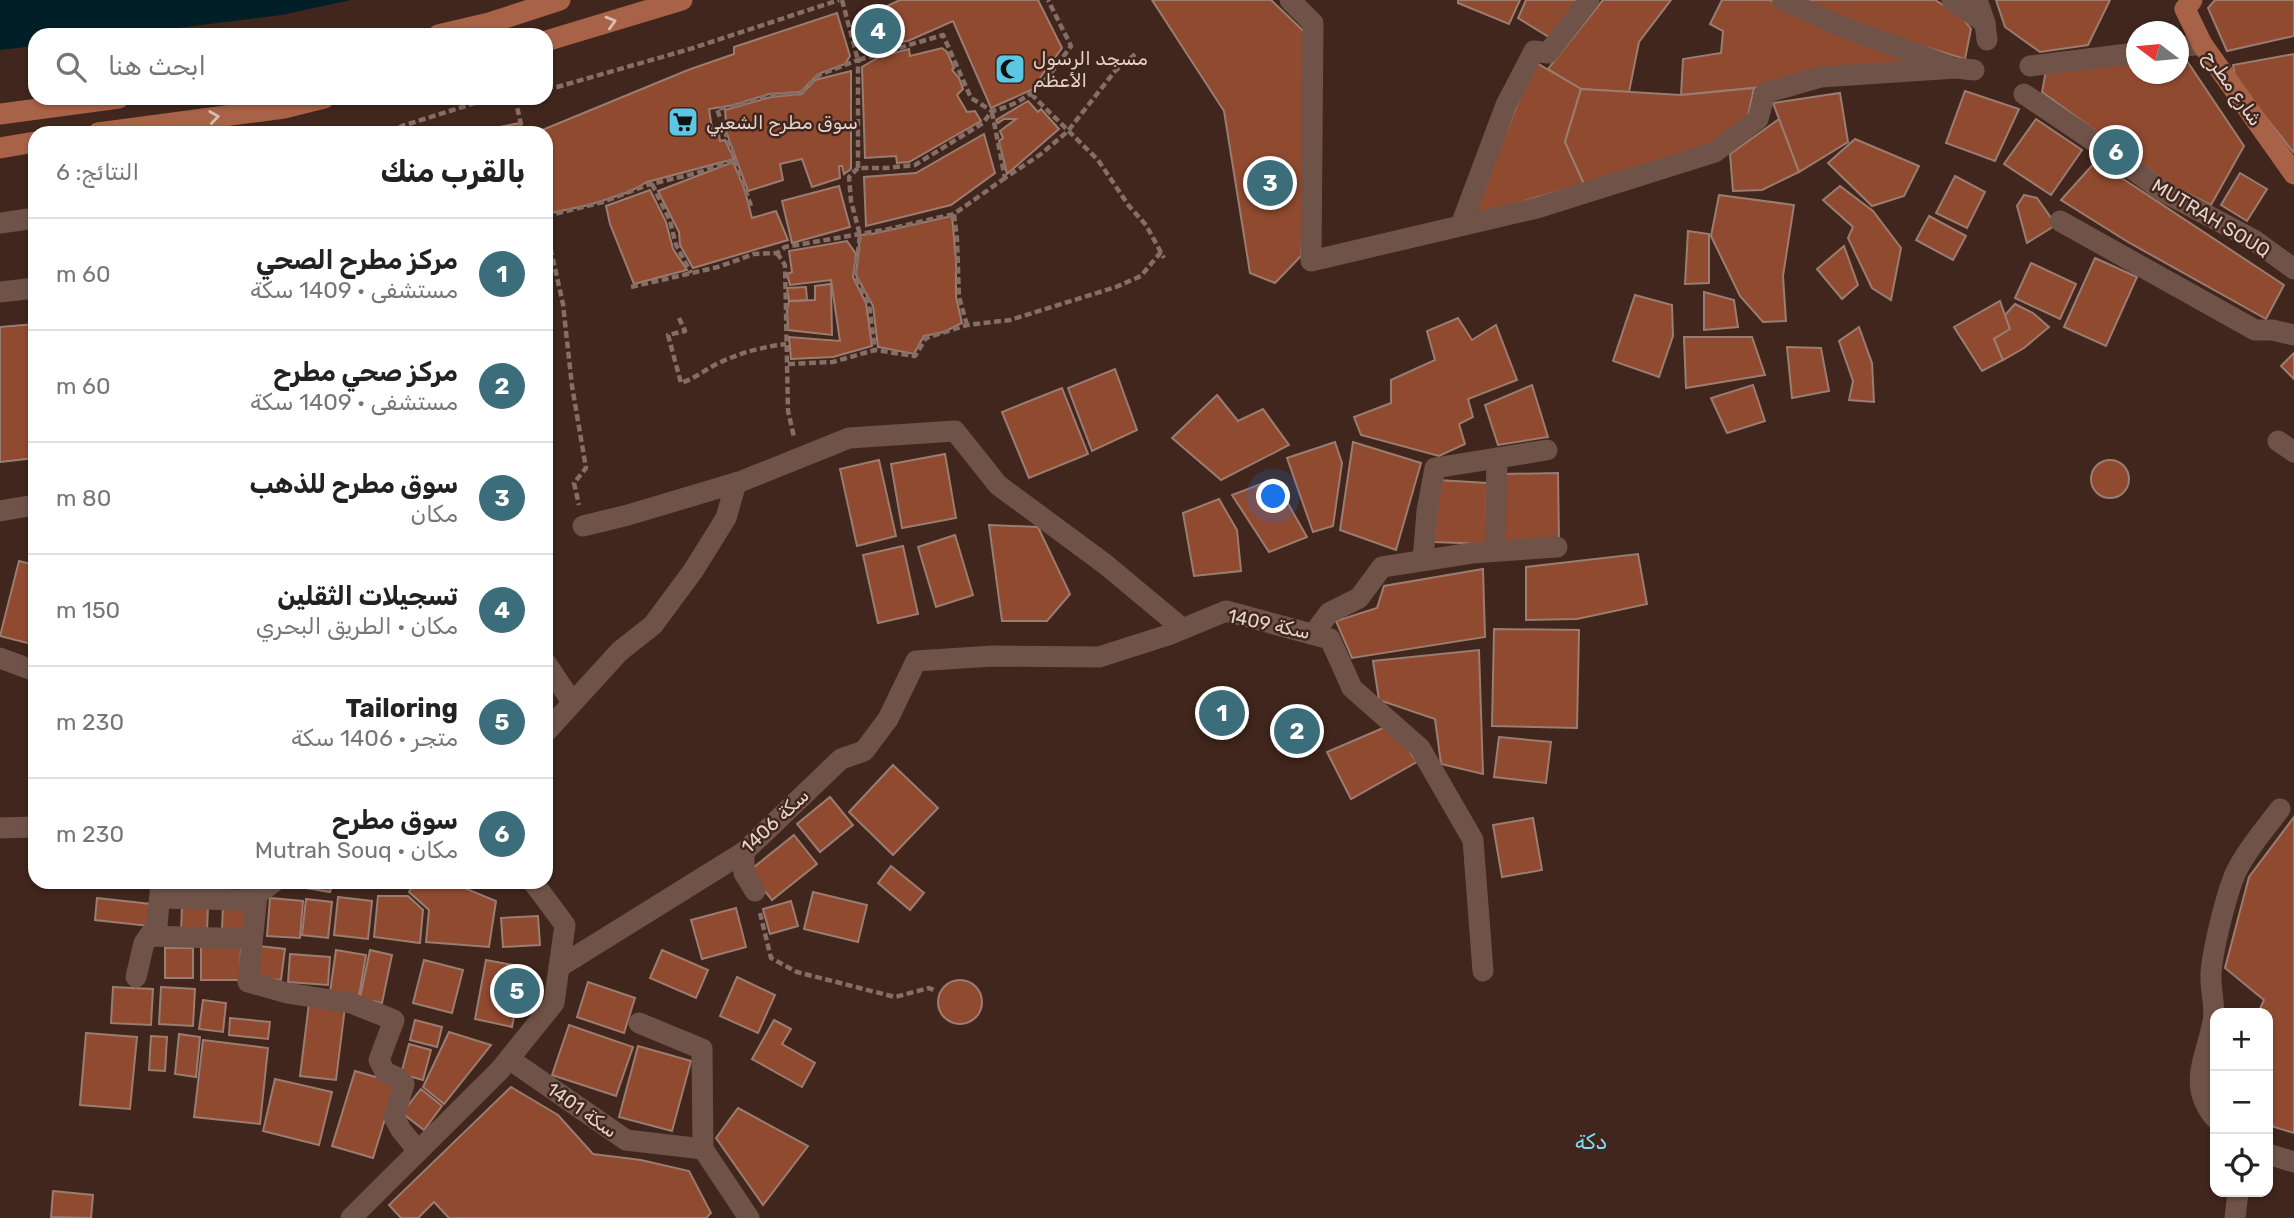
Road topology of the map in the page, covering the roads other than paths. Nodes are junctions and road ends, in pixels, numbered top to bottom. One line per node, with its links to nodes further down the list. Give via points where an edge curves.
1 (559, 0): 9 (main road)
2 (682, 0): 10 (main road, one-way to 2)
3 (1290, 0): 26 (street, via 1313,23 1311,261)
4 (1589, 0): 26 (street, via 1548,53 1534,51 1506,105)
5 (1783, 0): 26 (street, via 1840,26 1965,69 1821,77 1765,93 1758,119 1715,152 1537,208)
6 (1952, 0): 7 (street, via 1986,31)
7 (1977, 0)
8 (2185, 3): 11 (main road, شارع مطرح)
9 (468, 28)
10 (553, 39)
11 (2202, 44): 12 (street); 22 (main road, شارع مطرح)
12 (2189, 46)
13 (2126, 53): 14 (street)
14 (2030, 66)
15 (2024, 94): 27 (street, MUTRAH SOUQ, via 2162,191 2254,240)
16 (66, 105): 18 (main road)
17 (296, 105): 19 (main road, one-way to 17)
18 (0, 114)
19 (150, 126)
20 (28, 143): 21 (main road)
21 (0, 148)
22 (2294, 174)
23 (28, 219): 25 (street)
24 (2060, 221): 30 (street, via 2255,330)
25 (0, 223)
26 (1461, 225)
27 (2294, 270)
28 (28, 289): 29 (street)
29 (0, 292)
30 (2294, 335)
31 (1547, 450): 32 (street)
32 (1497, 458): 38 (street); 39 (street, via 1435,468)
33 (736, 483): 36 (street, via 628,515); 40 (street, via 849,438 955,431 998,485); 46 (street, via 726,518 677,593 653,625 620,651)
34 (28, 506): 35 (street)
35 (0, 512)
36 (582, 519)
37 (1557, 547): 38 (street)
38 (1495, 551): 39 (street)
39 (1423, 560): 41 (street, via 1382,567 1359,598 1329,614)
40 (1183, 629): 41 (street, 1409 سكة, via 1226,611); 43 (street, 1409 سكة, via 1099,657)
41 (1314, 633): 60 (street, 1409 سكة, via 1330,639 1352,688 1420,748 1473,840)
42 (0, 658): 44 (street)
43 (916, 661): 51 (street, 1406 سكة, via 888,719 864,751 841,759)
44 (28, 668)
45 (553, 674): 46 (street)
46 (572, 702): 47 (street)
47 (553, 724)
48 (2280, 809): 64 (street, via 2235,873 2213,956 2214,1009 2199,1086)
49 (28, 827): 50 (street)
50 (0, 828)
51 (744, 852): 55 (street, via 744,873); 59 (street, 1406 سكة)
52 (265, 889): 56 (street)
53 (538, 889): 59 (street, via 565,925)
54 (160, 890): 56 (street, via 241,900); 57 (street, via 157,926)
55 (755, 891)
56 (257, 895): 58 (street)
57 (149, 936): 58 (street); 61 (street)
58 (252, 939): 66 (street, via 248,982 351,1003 394,1020 379,1060 385,1072 404,1084 394,1118)
59 (559, 967): 63 (street, via 554,1003)
60 (1483, 971)
61 (135, 977)
62 (639, 1023): 65 (street, via 702,1049)
63 (509, 1059): 65 (street, سكة 1401, via 626,1140); 66 (street)
64 (2210, 1110)
65 (703, 1149): 71 (street)
66 (418, 1151): 70 (street)
67 (2273, 1156): 68 (street)
68 (2294, 1162)
69 (2237, 1197): 72 (street)
70 (351, 1218)
71 (749, 1218)
72 (2235, 1218)

